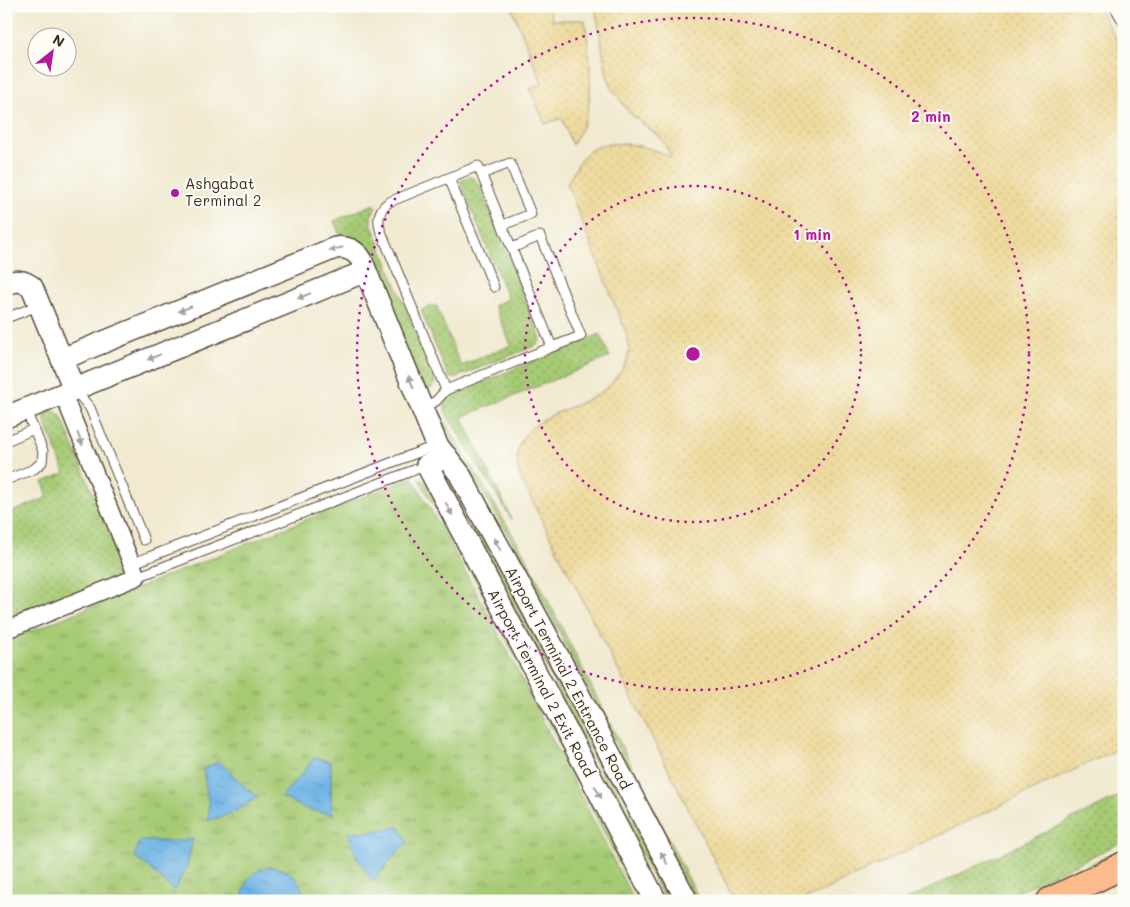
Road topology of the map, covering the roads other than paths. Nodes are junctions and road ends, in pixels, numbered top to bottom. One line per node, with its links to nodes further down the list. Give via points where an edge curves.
1 (1114, 6): 2 (lane)
2 (1124, 24)
3 (482, 174): 4 (lane, via 478,166); 5 (lane); 5 (lane, via 510,163 531,214)
4 (449, 178): 9 (lane); 14 (lane, via 389,202 381,209 378,218)
5 (503, 225): 6 (lane)
6 (512, 248): 12 (lane); 12 (lane, via 540,236 581,336)
7 (366, 271): 13 (street, Airport Terminal 2 Entrance Road, one-way to 13, via 360,257 353,251 335,248); 15 (street, one-way to 15); 16 (street, Airport Terminal 2 Entrance Road, one-way to 7)
8 (6, 284): 10 (street, via 26,282)
9 (494, 287)
10 (40, 304): 11 (lane); 13 (street)
11 (6, 318)
12 (552, 347): 14 (lane)
13 (62, 359): 15 (street)
14 (446, 390): 16 (lane)
15 (68, 392): 17 (street); 23 (lane, via 90,408); 24 (street, one-way to 24)
16 (422, 408): 20 (street, Airport Terminal 2 Entrance Road)
17 (16, 413): 18 (lane)
18 (34, 430): 19 (lane); 22 (lane, via 43,451 42,462)
19 (6, 441)
20 (442, 451): 21 (street); 24 (lane); 28 (street, Airport Terminal 2 Entrance Road, one-way to 20, via 459,473)
21 (427, 466): 24 (lane); 27 (street, Airport Terminal 2 Exit Road, one-way to 27)
22 (6, 480)
23 (144, 540)
24 (134, 571): 25 (street)
25 (6, 630)
26 (1124, 865): 29 (main road)
27 (656, 901)
28 (686, 901)
29 (1050, 901)

